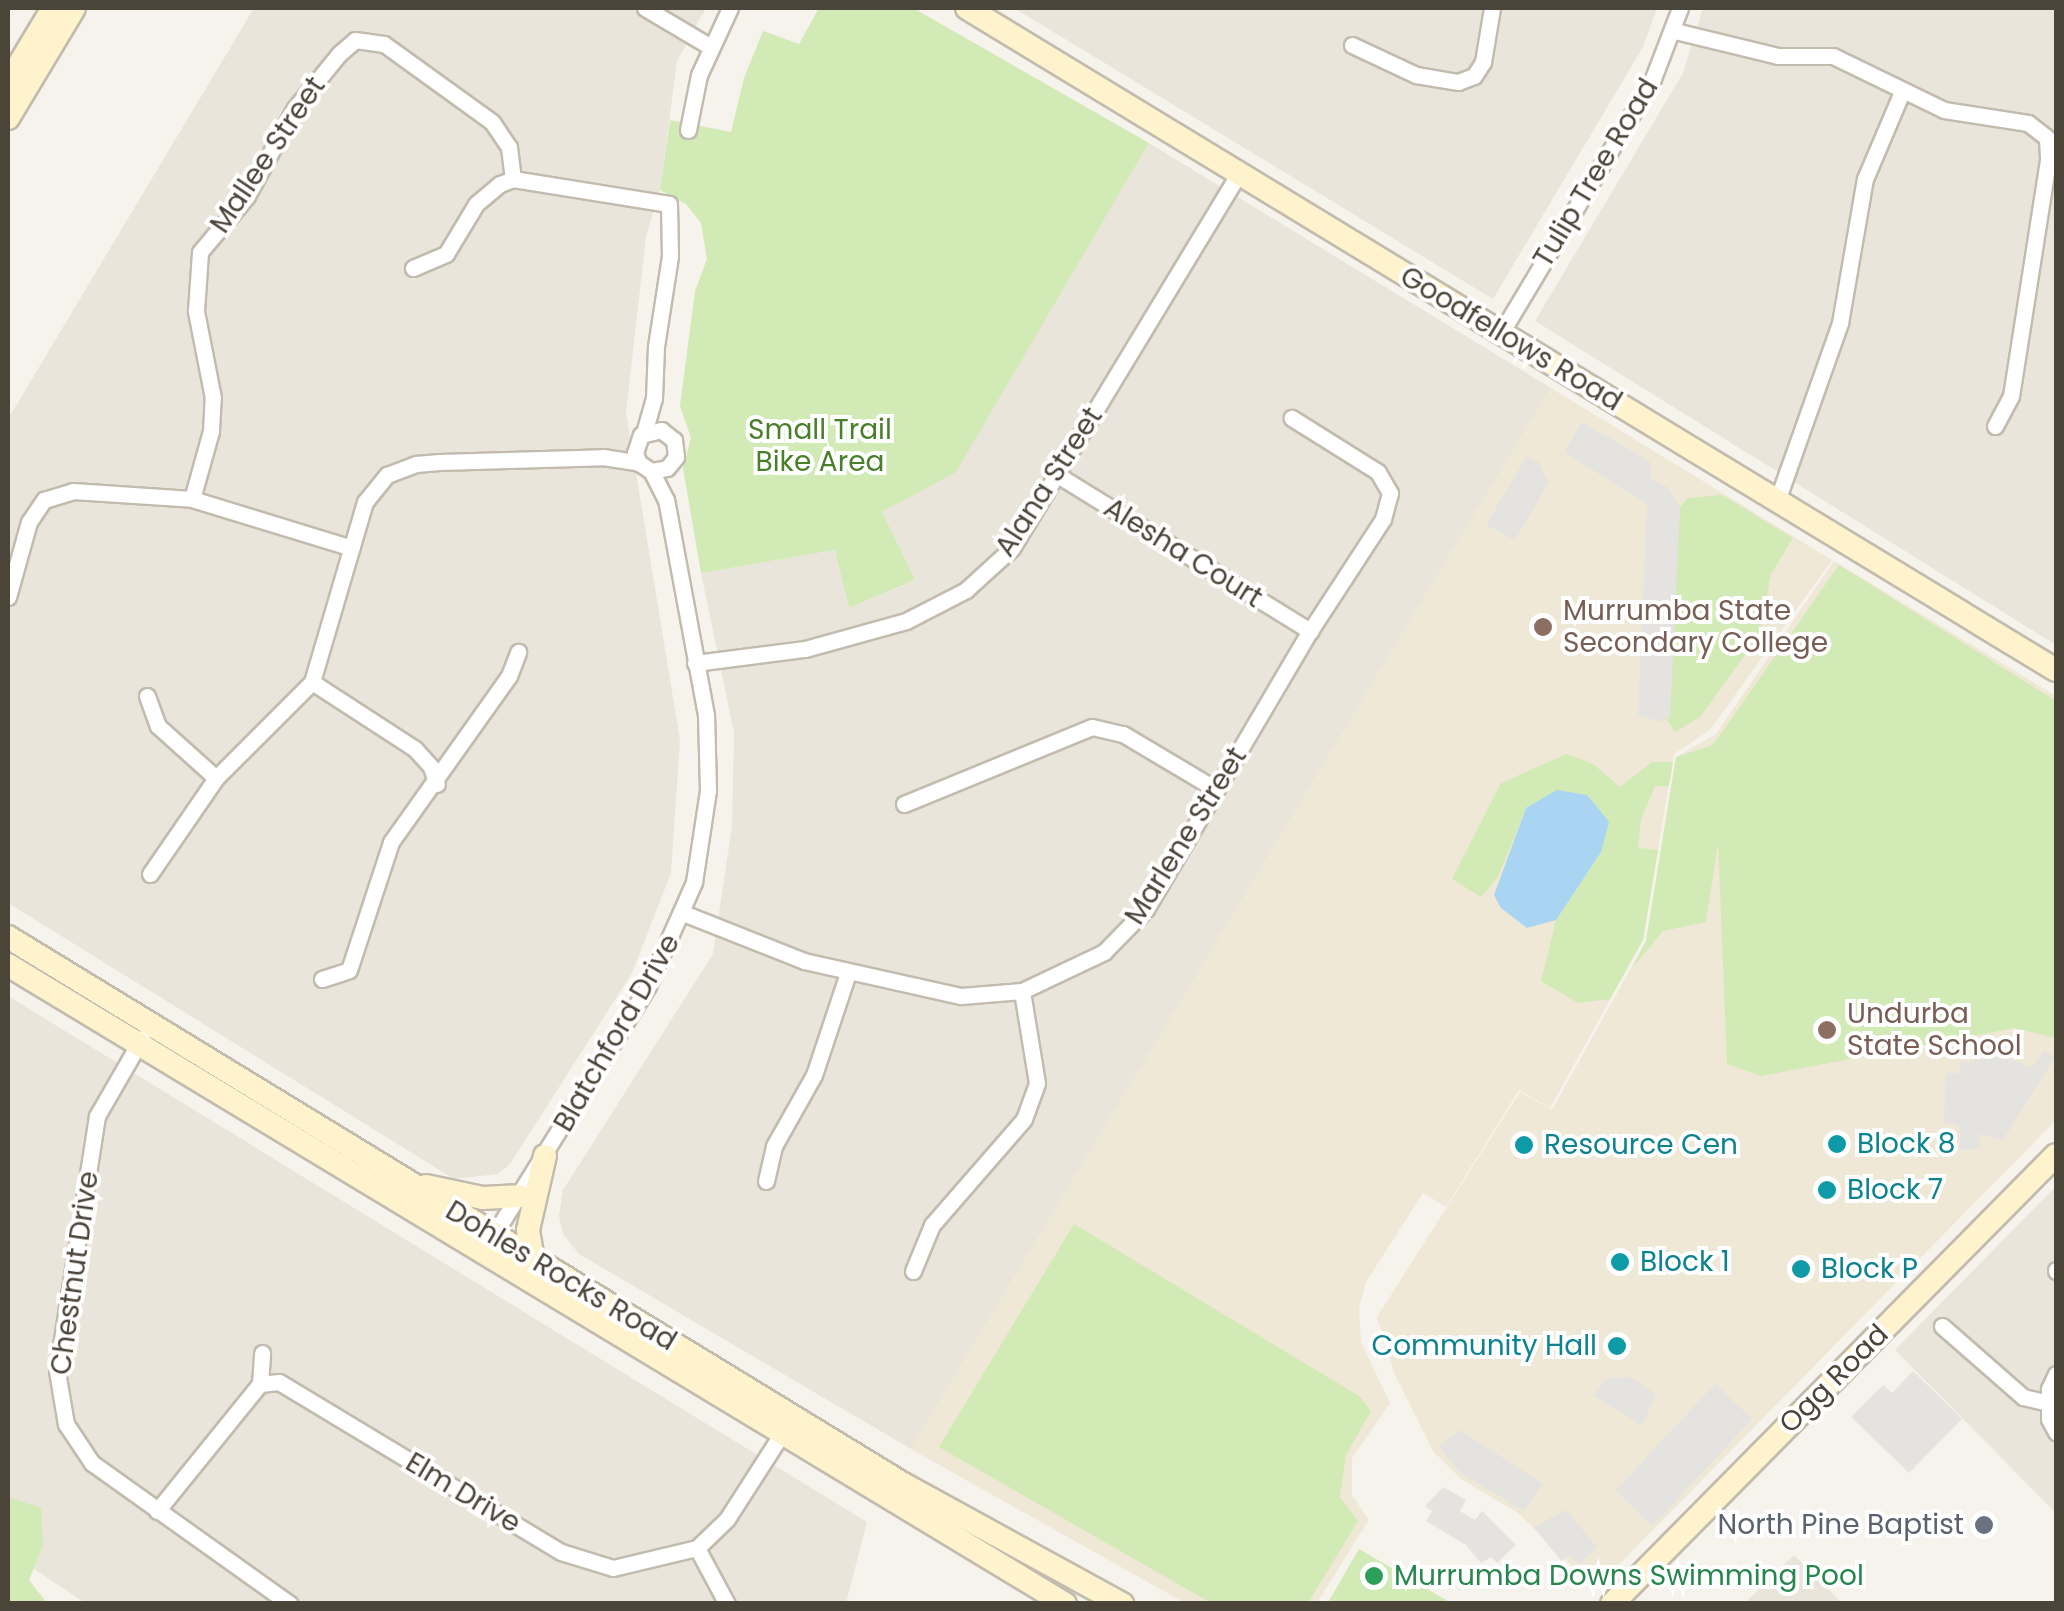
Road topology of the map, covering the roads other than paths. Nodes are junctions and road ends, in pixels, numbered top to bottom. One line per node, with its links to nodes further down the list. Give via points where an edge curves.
1 (53, 8): 11 (main road)
2 (74, 8): 13 (main road)
3 (644, 8): 10 (street)
4 (730, 8): 10 (street)
5 (1492, 8): 9 (street, via 1483,62 1474,76 1458,82 1416,75)
6 (1680, 8): 8 (street, Tulip Tree Road)
7 (976, 10): 15 (main road, Goodfellows Road)
8 (1675, 31): 12 (street, via 1778,56 1833,56); 18 (street, Tulip Tree Road, via 1652,81)
9 (1352, 45)
10 (711, 47): 14 (street)
11 (8, 83)
12 (1902, 92): 21 (street, via 1953,112 2028,123 2046,138 2012,396); 30 (street, via 1866,178 1840,323)
13 (8, 118)
14 (688, 130)
15 (1238, 175): 18 (main road, Goodfellows Road); 27 (street, Alana Street)
16 (513, 179): 17 (street, via 476,204 446,254); 19 (street, via 669,204 670,256); 28 (street, Mallee Street, via 509,148 492,122 384,44 354,40 339,54 295,108 247,196 200,252 196,310 213,398)
17 (413, 268)
18 (1500, 332): 30 (main road, Goodfellows Road)
19 (654, 398): 22 (street); 23 (street)
20 (1292, 418): 33 (street, Marlene Street, via 1378,472 1390,493 1383,519)
21 (1996, 426)
22 (665, 431): 23 (street); 25 (street, Blatchford Drive, via 677,448)
23 (641, 437): 24 (street); 26 (street)
24 (603, 456): 26 (street); 31 (street, via 401,468 369,494)
25 (671, 465): 26 (street); 29 (street, Blatchford Drive)
26 (645, 467): 29 (street, Blatchford Drive)
27 (1056, 474): 33 (street, Alesha Court); 35 (street, Alana Street, via 1012,548 966,590 906,621 805,649)
28 (192, 499): 31 (street); 32 (street, via 74,491 44,500 29,522)
29 (666, 500): 35 (street, Blatchford Drive)
30 (1778, 501): 36 (main road, Goodfellows Road)
31 (352, 548): 37 (street)
32 (8, 597)
33 (1310, 631): 41 (street, Marlene Street)
34 (518, 652): 40 (street)
35 (695, 663): 44 (street, Blatchford Drive, via 706,715 708,790)
36 (2056, 670)
37 (312, 682): 39 (street); 40 (street, via 414,749)
38 (147, 696): 39 (street, via 158,726)
39 (216, 778): 43 (street)
40 (437, 784): 48 (street, via 391,842 348,970)
41 (1217, 790): 42 (street, via 1123,734 1092,727); 49 (street, Marlene Street, via 1126,934 1104,952)
42 (904, 804)
43 (150, 874)
44 (683, 914): 47 (street, Marlene Street); 52 (street, Blatchford Drive, via 654,975)
45 (8, 936): 50 (main road, Dohles Rocks Road)
46 (8, 965): 50 (main road, Dohles Rocks Road)
47 (848, 973): 49 (street, Marlene Street, via 961,996); 54 (street, via 814,1075 774,1146)
48 (322, 979)
49 (1022, 992): 58 (street, via 1037,1082 1024,1119 932,1226)
50 (144, 1035): 53 (main road, Dohles Rocks Road); 56 (main road, Dohles Rocks Road); 66 (street, Chestnut Drive, via 97,1116 57,1371 66,1424 92,1462)
51 (2056, 1155): 72 (main road, Ogg Road)
52 (545, 1156): 55 (street, Blatchford Drive); 57 (main road, via 528,1230)
53 (399, 1178): 55 (main road, via 483,1198); 56 (main road, Dohles Rocks Road)
54 (766, 1181)
55 (519, 1196): 56 (street, Blatchford Drive)
56 (488, 1244): 57 (main road, Dohles Rocks Road); 65 (main road, Dohles Rocks Road)
57 (533, 1260): 71 (main road, Dohles Rocks Road, via 903,1484)
58 (913, 1271)
59 (1942, 1326): 63 (street, via 2023,1397)
60 (262, 1353): 62 (street)
61 (2056, 1374): 63 (street)
62 (260, 1384): 66 (street); 67 (street, Elm Drive, via 279,1382 562,1552 613,1568)
63 (2049, 1404): 64 (street)
64 (2056, 1432)
65 (781, 1436): 67 (street, via 728,1520); 70 (main road, Dohles Rocks Road)
66 (157, 1511): 68 (street, Chestnut Drive)
67 (697, 1548): 69 (street)
68 (290, 1604)
69 (726, 1604)
70 (1065, 1604)
71 (1122, 1604)
72 (1612, 1604)

